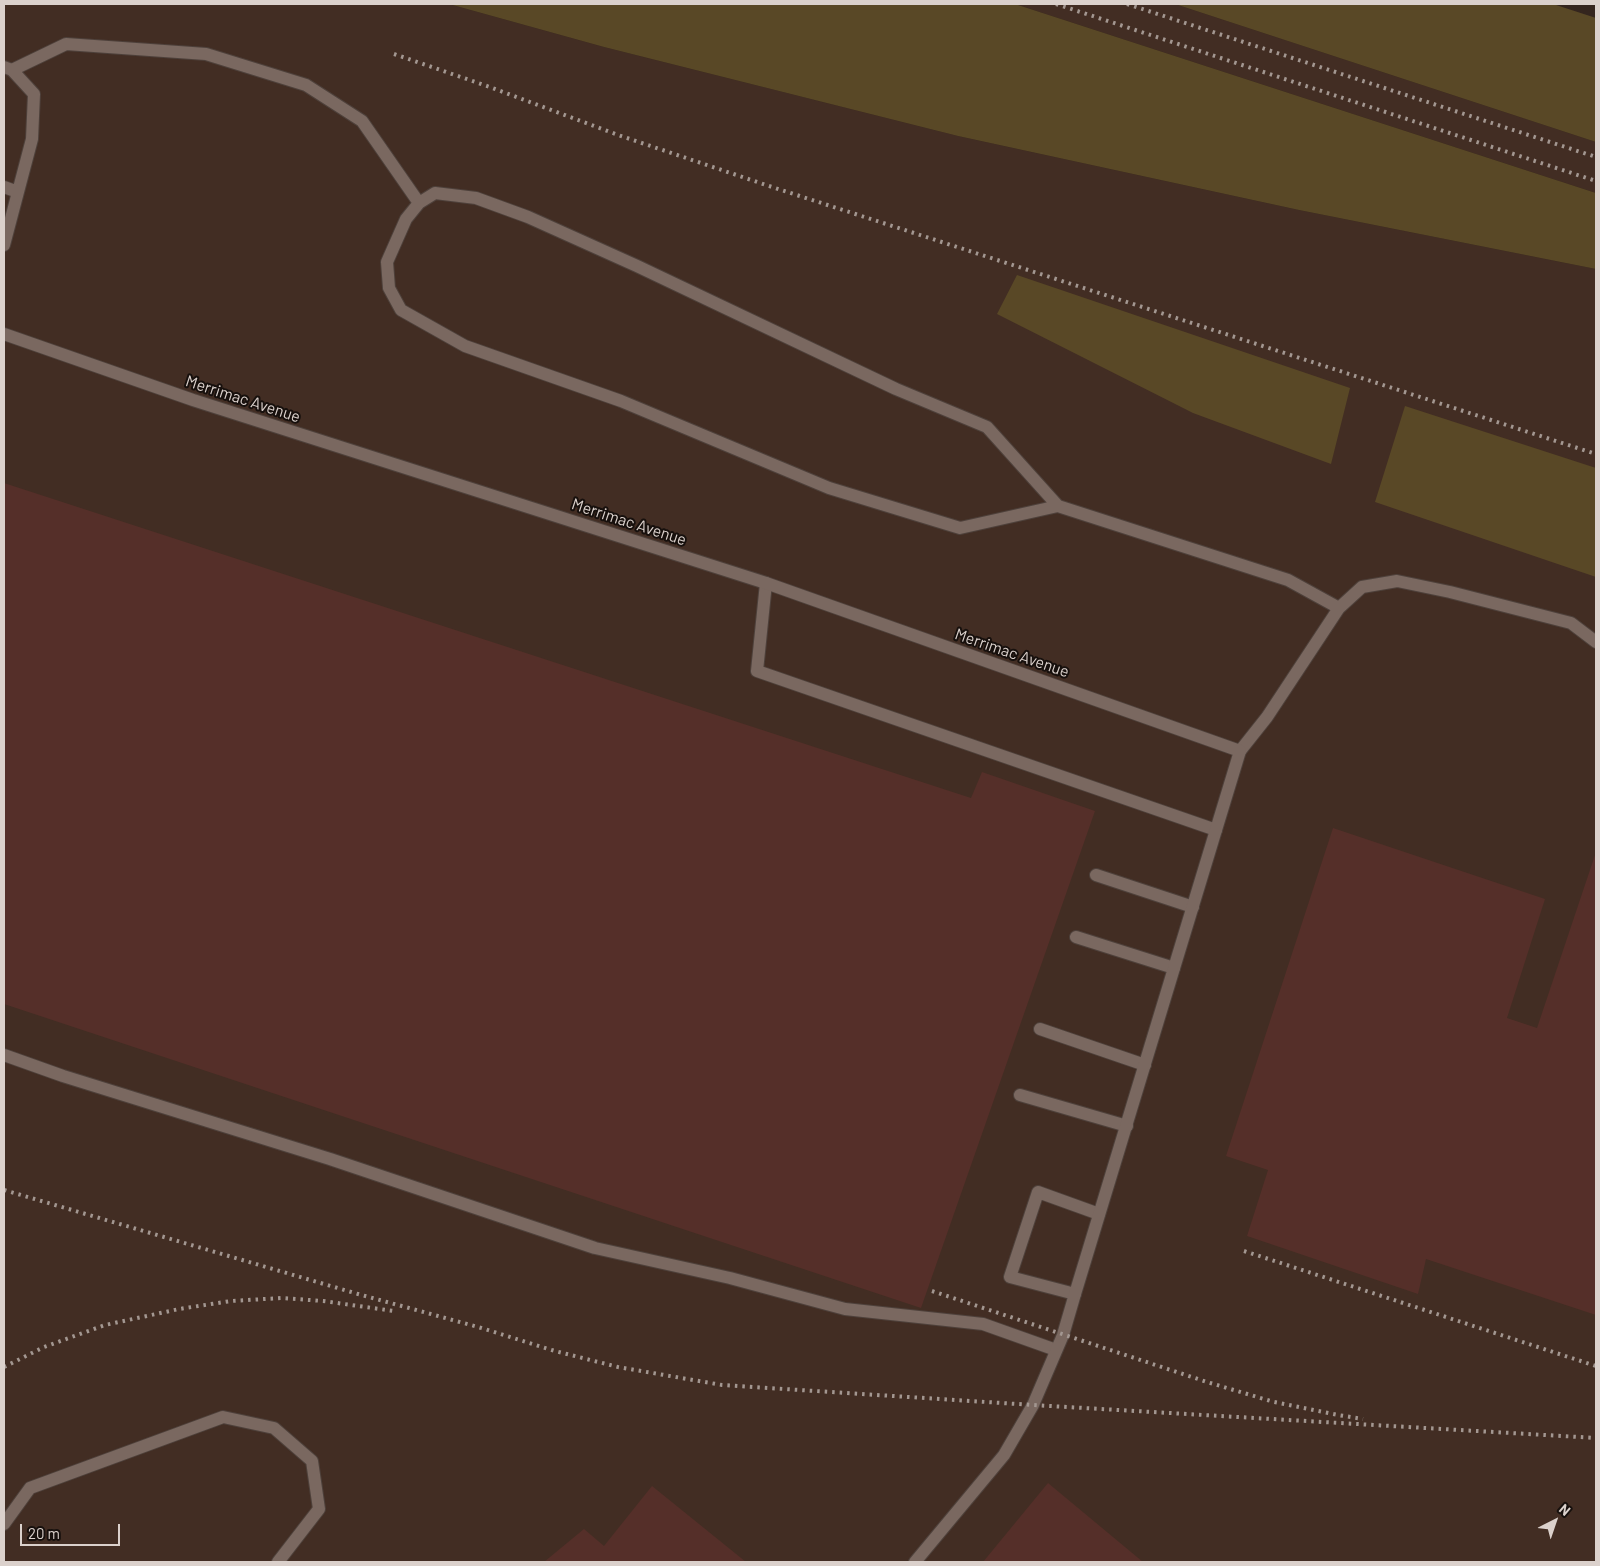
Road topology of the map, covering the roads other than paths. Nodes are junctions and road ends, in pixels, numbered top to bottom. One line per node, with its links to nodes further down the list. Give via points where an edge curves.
1 (8, 68): 3 (street, via 34,94 32,139); 4 (street, via 66,44 206,54 306,85 362,121)
2 (4, 187): 3 (street)
3 (18, 192): 5 (street)
4 (419, 204): 7 (street, via 435,193 476,198 528,217 896,389 987,427); 7 (street, via 406,219 387,262 389,288 401,310 465,346 621,401 829,488 960,528)
5 (4, 245)
6 (4, 334): 8 (street, Merrimac Avenue, via 193,400)
7 (1058, 506): 9 (street, via 1288,580)
8 (766, 583): 11 (street, Merrimac Avenue); 12 (street, via 757,671)
9 (1340, 608): 10 (street, via 1362,587 1397,581 1571,623); 11 (street, via 1267,717)
10 (1596, 642)
11 (1240, 751): 12 (street)
12 (1216, 830): 14 (street)
13 (1096, 874): 14 (street)
14 (1192, 907): 16 (street)
15 (1076, 937): 16 (street)
16 (1174, 968): 19 (street)
17 (1040, 1029): 19 (street)
18 (4, 1055): 24 (street, via 330,1158 595,1248 730,1278 845,1309 983,1324)
19 (1145, 1065): 21 (street)
20 (1020, 1095): 21 (street)
21 (1127, 1126): 22 (street)
22 (1099, 1214): 23 (street); 23 (street, via 1038,1192 1010,1276)
23 (1074, 1294): 24 (street, via 1064,1335)
24 (1056, 1350): 27 (street, via 1033,1405 1004,1455)
25 (4, 1524): 26 (street, via 30,1488 223,1417 274,1428 312,1461 319,1509)
26 (278, 1562)
27 (915, 1562)

